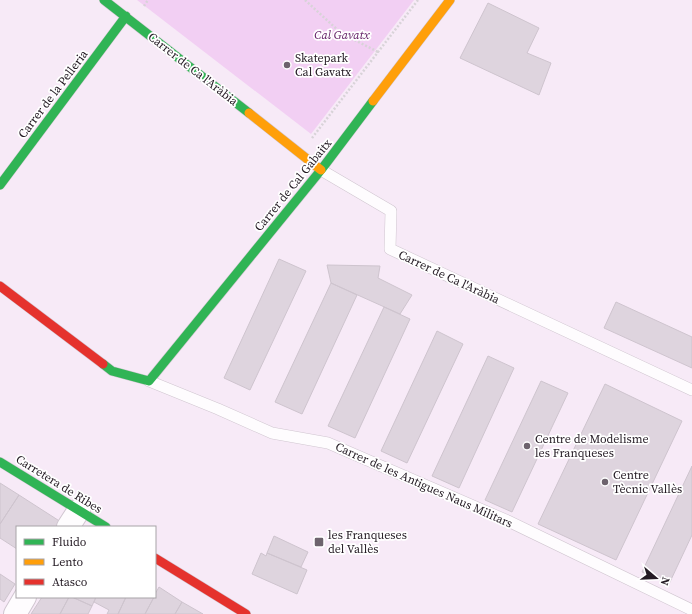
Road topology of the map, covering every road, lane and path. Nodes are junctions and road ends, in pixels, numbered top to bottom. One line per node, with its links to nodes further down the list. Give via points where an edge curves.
1 (104, 0): 5 (street, Carrer de Ca l'Aràbia)
2 (305, 0): 6 (path, via 341,33)
3 (418, 0): 6 (path)
4 (450, 0): 8 (street, Carrer de Cal Gabaitx)
5 (126, 16): 8 (street, Carrer de Ca l'Aràbia); 9 (street, Carrer de la Pelleria)
6 (378, 52): 7 (path)
7 (311, 140)
8 (320, 170): 11 (street, Carrer de Cal Gabaitx); 12 (lane, Carrer de Ca l'Aràbia, via 391,211 390,249)
9 (0, 185)
10 (0, 286): 11 (street, via 112,371)
11 (149, 381): 18 (lane, Carrer de les Antigues Naus Militars, via 272,433 328,443 508,521)
12 (692, 390)
13 (0, 462): 14 (street, Carretera de Ribes)
14 (74, 519): 15 (street, Carretera de Ribes)
15 (102, 526)
16 (156, 559): 20 (street)
17 (24, 598): 19 (street)
18 (692, 610)
19 (15, 614)
20 (246, 614)

